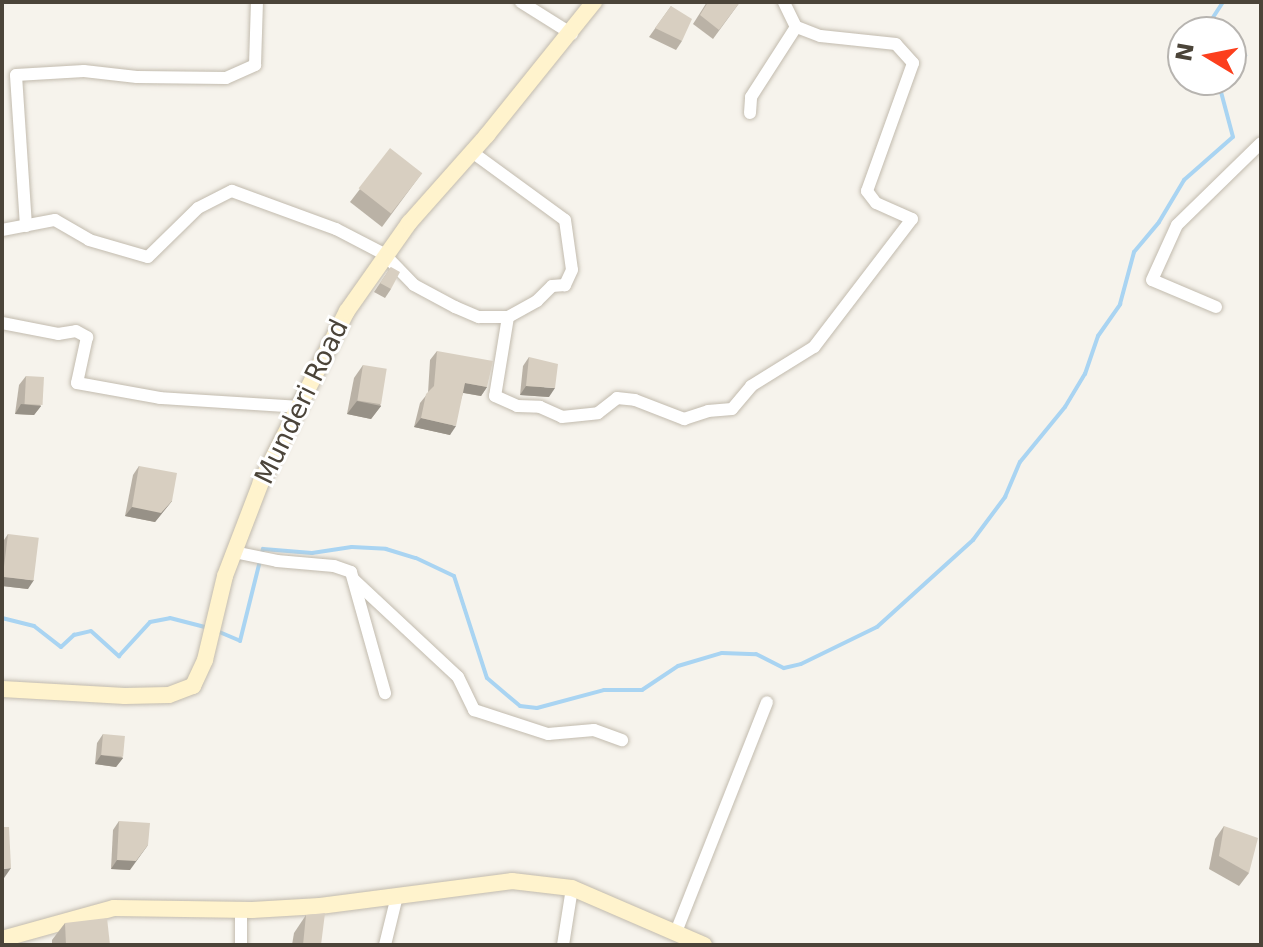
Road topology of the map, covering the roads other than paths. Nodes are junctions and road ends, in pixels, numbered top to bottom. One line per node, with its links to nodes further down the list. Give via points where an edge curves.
1 (257, 2): 7 (street, via 255,65 226,78 84,71)
2 (521, 2): 6 (street)
3 (594, 2): 6 (main road, Munderi Road)
4 (784, 2): 5 (street)
5 (796, 27): 9 (street, via 751,97); 16 (street, via 820,36 896,44 913,63 867,191 876,203 912,219 814,347 751,386 732,409 684,419 617,398 598,413 562,417 495,396)
6 (572, 34): 11 (main road, Munderi Road)
7 (16, 75): 8 (street); 12 (street)
8 (2, 76)
9 (750, 113)
10 (1261, 143): 15 (street, via 1177,225 1152,280)
11 (472, 152): 14 (main road, Munderi Road); 16 (street, via 565,220 572,270 565,285 552,286)
12 (26, 226): 13 (street); 14 (street, via 55,220 89,240 148,257 198,208 232,191 336,229)
13 (2, 230)
14 (384, 254): 16 (street, via 414,285 455,307 479,317); 18 (main road, Munderi Road, via 347,311)
15 (1216, 307)
16 (508, 317)
17 (2, 323): 18 (street, via 58,334 76,331 87,337 77,383 160,398)
18 (299, 407): 19 (main road, Munderi Road, via 261,482)
19 (243, 553): 20 (street, via 334,566 351,572); 21 (main road, Munderi Road, via 193,686 169,695)
20 (354, 580): 22 (street); 24 (street, via 458,677 474,710 548,734 594,730)
21 (2, 689)
22 (385, 693)
23 (767, 702): 28 (street)
24 (622, 740)
25 (572, 888): 26 (main road, via 512,881); 28 (main road); 32 (street)
26 (397, 896): 27 (main road); 31 (street)
27 (241, 909): 29 (main road, via 114,908); 30 (street)
28 (676, 932): 33 (main road)
29 (2, 939)
30 (241, 945)
31 (385, 945)
32 (563, 945)
33 (704, 945)

